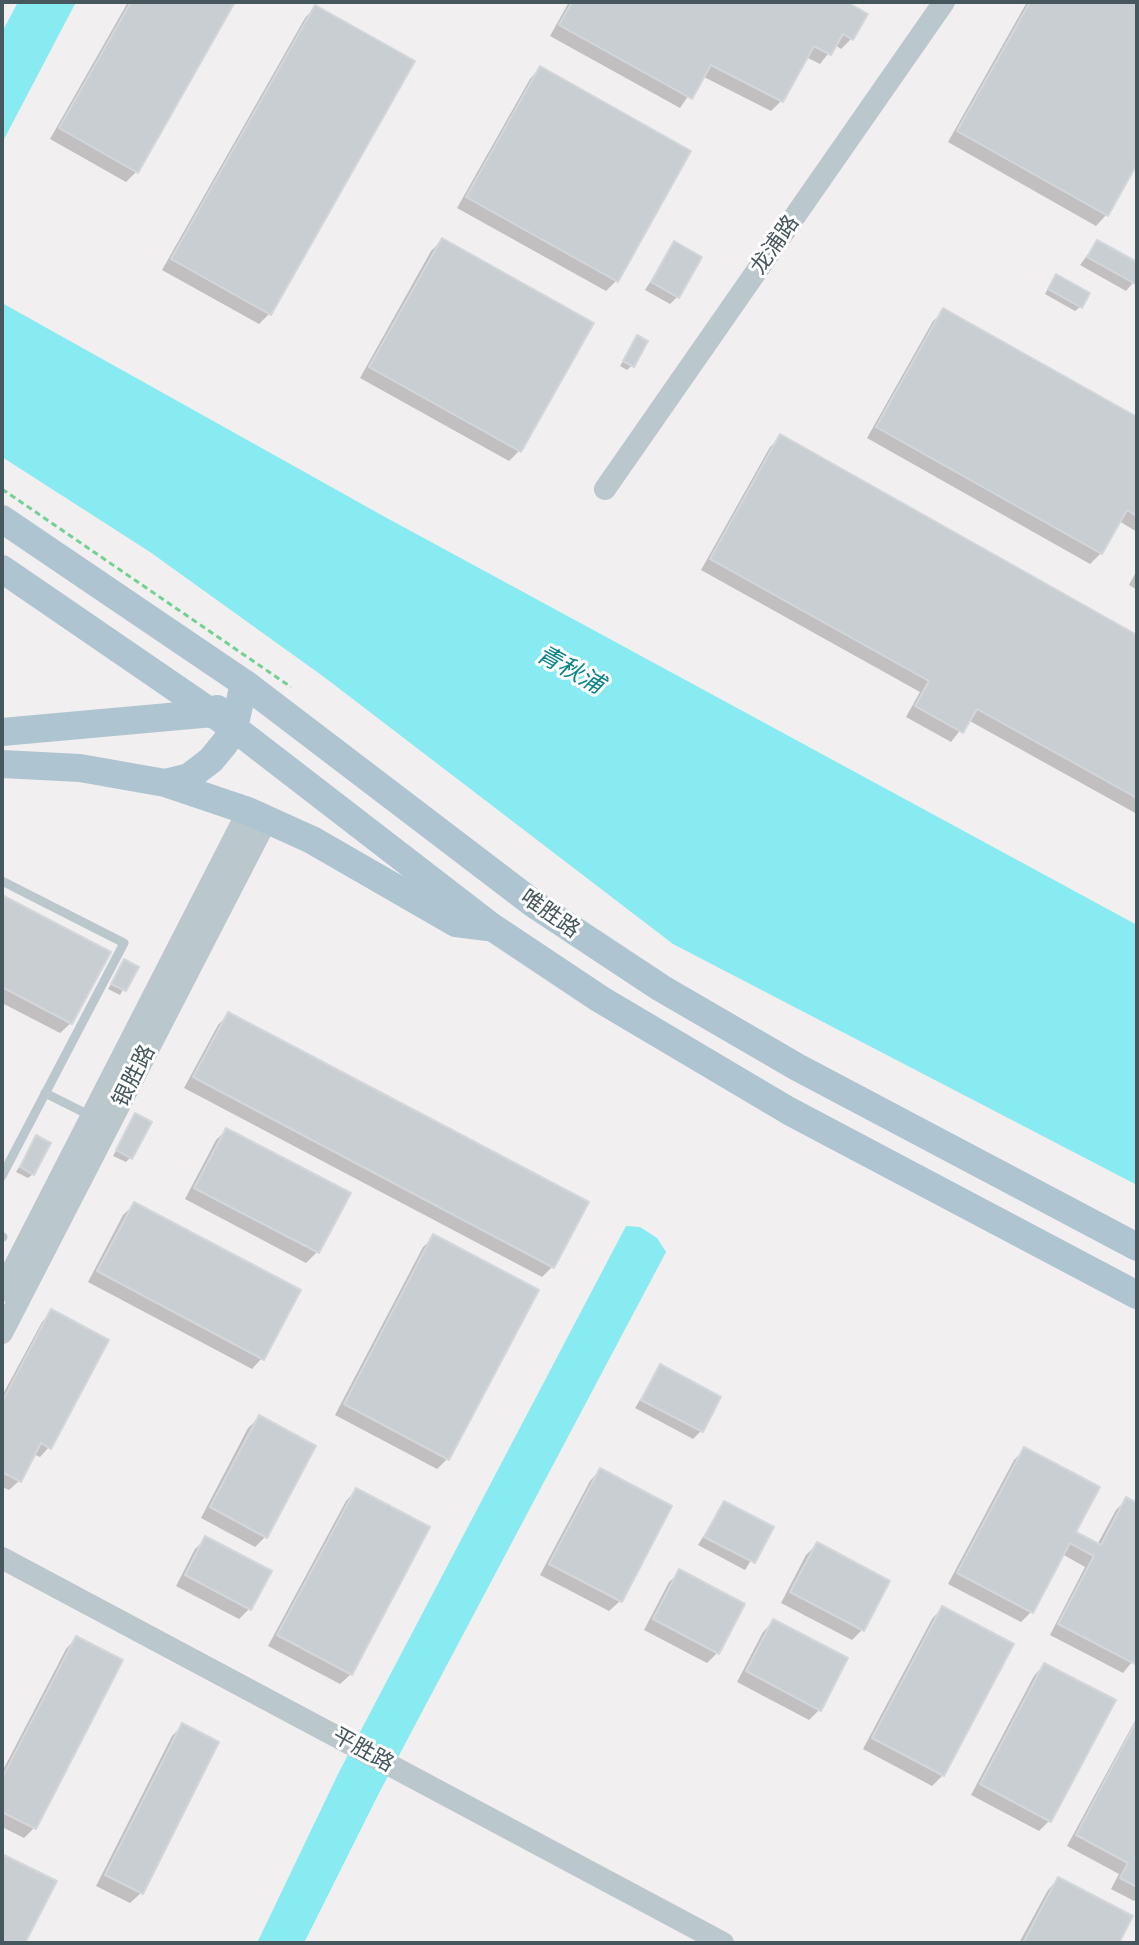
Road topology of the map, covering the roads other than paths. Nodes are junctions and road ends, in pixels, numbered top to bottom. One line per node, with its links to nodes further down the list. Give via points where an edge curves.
1 (944, 2): 2 (street, 龙浦路)
2 (605, 489)
3 (2, 519): 5 (main road, 唯胜路)
4 (2, 569): 6 (main road, 唯胜路)
5 (244, 683): 6 (main road); 16 (main road, 唯胜路, via 534,904 661,988 797,1067)
6 (223, 721): 7 (main road); 9 (main road, via 211,760 189,777); 12 (main road, 唯胜路)
7 (2, 732)
8 (2, 764): 9 (main road, via 80,768)
9 (165, 783): 10 (main road)
10 (258, 815): 12 (main road, via 456,923); 14 (street, 银胜路); 19 (street, 银胜路)
11 (2, 881): 13 (lane, via 124,943)
12 (492, 927): 18 (main road, 唯胜路, via 600,999 789,1111)
13 (45, 1093): 14 (lane); 15 (lane)
14 (91, 1116): 17 (street, 银胜路)
15 (2, 1176)
16 (1137, 1247)
17 (2, 1291)
18 (1137, 1295)
19 (2, 1333)
20 (2, 1558): 21 (street, 平胜路)
21 (723, 1943)

